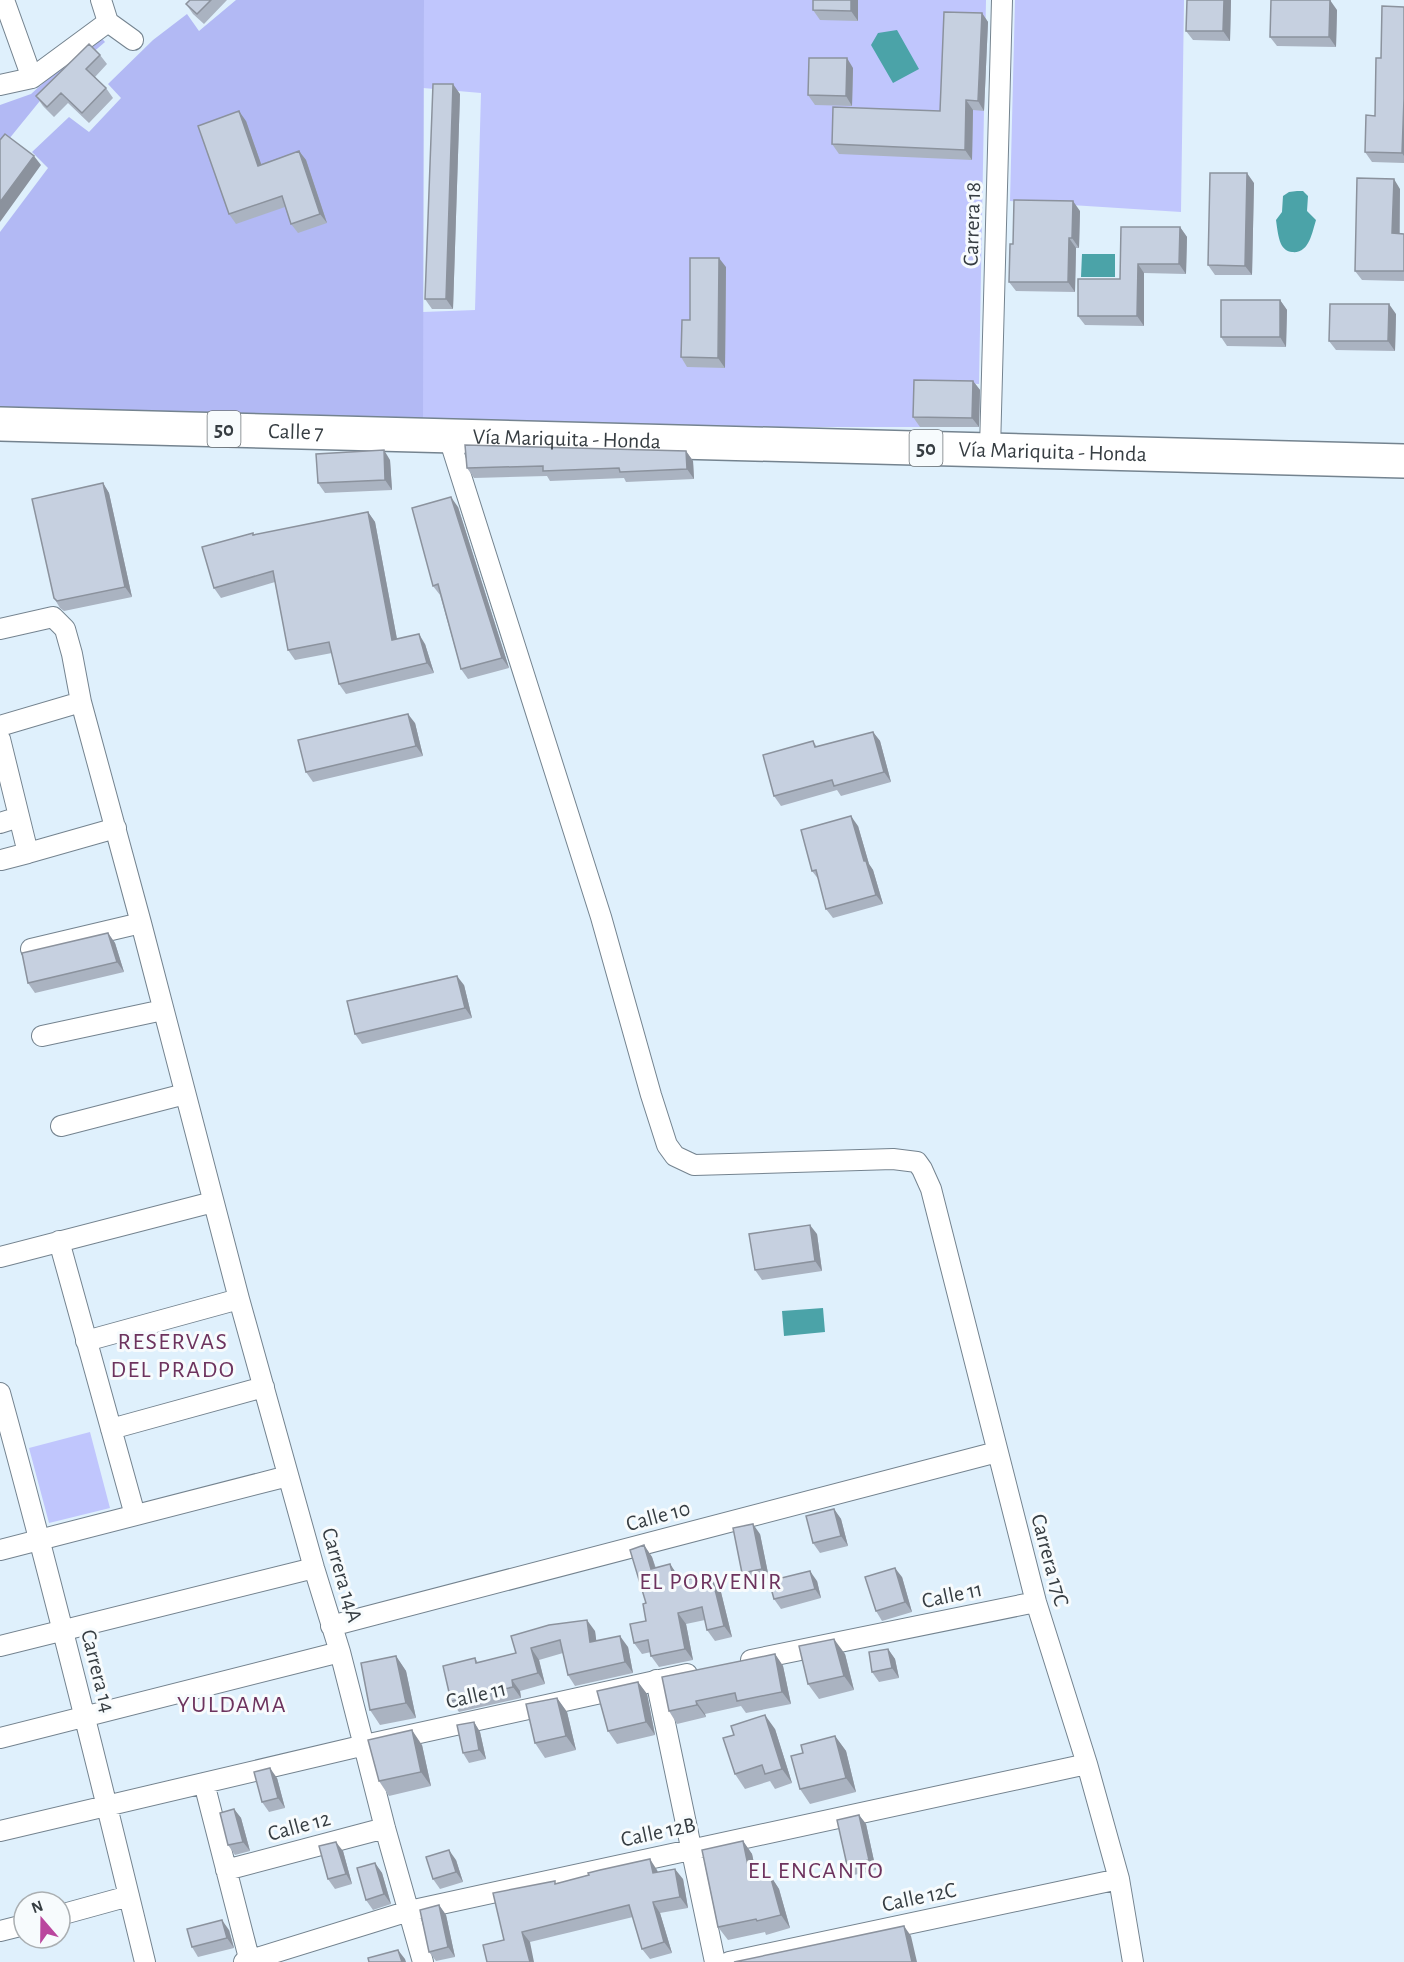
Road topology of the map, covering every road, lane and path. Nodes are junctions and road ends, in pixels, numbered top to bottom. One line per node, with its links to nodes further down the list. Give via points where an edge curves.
1 (4, 0): 6 (street)
2 (100, 0): 4 (street)
3 (1002, 0): 10 (street, Carrera 18)
4 (108, 22): 5 (street); 6 (street)
5 (133, 40)
6 (32, 78): 7 (street)
7 (0, 85)
8 (0, 424): 9 (highway, Calle 7 / 50)
9 (448, 435): 10 (highway, Vía Mariquita - Honda / 50); 35 (street, Carrera 17C, via 601,917 667,1145 675,1156 694,1165 893,1159 917,1162 931,1189)
10 (990, 450): 11 (highway, Vía Mariquita - Honda / 50)
11 (1404, 461)
12 (0, 629): 13 (street, Carrera 14A, via 53,617 65,629)
13 (81, 702): 14 (street); 17 (street, Carrera 14A)
14 (0, 726)
15 (0, 739): 16 (street)
16 (9, 820): 18 (street)
17 (116, 828): 18 (street); 20 (street, Carrera 14A)
18 (28, 853): 19 (street)
19 (1, 860)
20 (141, 923): 21 (street); 22 (street, Carrera 14A)
21 (31, 949)
22 (164, 1010): 23 (street); 24 (street, Carrera 14A)
23 (42, 1036)
24 (185, 1094): 25 (street); 26 (street, Carrera 14A)
25 (61, 1126)
26 (213, 1202): 27 (street); 29 (street, Carrera 14A)
27 (59, 1241): 28 (street); 30 (street)
28 (0, 1257)
29 (239, 1299): 30 (street); 31 (street, Carrera 14A)
30 (86, 1341): 33 (street)
31 (264, 1387): 33 (street); 36 (street, Carrera 14A)
32 (0, 1393): 34 (street, Carrera 14)
33 (111, 1429): 37 (street)
34 (8, 1450): 38 (street, Carrera 14)
35 (997, 1452): 41 (street, Carrera 17C); 42 (street, Calle 10)
36 (288, 1476): 37 (street); 40 (street, Carrera 14A)
37 (135, 1515): 38 (street)
38 (40, 1539): 39 (street); 43 (street, Carrera 14)
39 (0, 1550)
40 (314, 1568): 42 (street, Carrera 14A); 43 (street)
41 (1036, 1602): 46 (street, Calle 11); 52 (street, Carrera 17C)
42 (331, 1626): 45 (street, Carrera 14A)
43 (63, 1630): 44 (street); 49 (street, Carrera 14)
44 (0, 1646)
45 (340, 1652): 49 (street); 51 (street, Carrera 14A)
46 (737, 1663)
47 (702, 1670): 48 (street, Calle 11)
48 (657, 1680): 51 (street, Calle 11); 57 (street)
49 (84, 1716): 50 (street); 54 (street, Carrera 14)
50 (0, 1738)
51 (365, 1745): 53 (street, Calle 11); 55 (street, Carrera 14A)
52 (1087, 1764): 57 (street, Calle 12B); 59 (street, Carrera 17C)
53 (204, 1783): 54 (street, Calle 11); 58 (street)
54 (108, 1806): 56 (street, Calle 11); 60 (street, Carrera 14)
55 (385, 1828): 58 (street, Calle 12); 61 (street, Carrera 14A)
56 (0, 1831)
57 (692, 1849): 61 (street, Calle 12B); 66 (street)
58 (226, 1870): 63 (street)
59 (1119, 1879): 67 (street, Calle 12C); 68 (street, Carrera 17C)
60 (129, 1896): 62 (street); 64 (street, Carrera 14)
61 (409, 1911): 63 (street, Calle 12B); 65 (street, Carrera 14A)
62 (72, 1912)
63 (248, 1961)
64 (145, 1962)
65 (423, 1962)
66 (715, 1962)
67 (729, 1962)
68 (1133, 1962)

